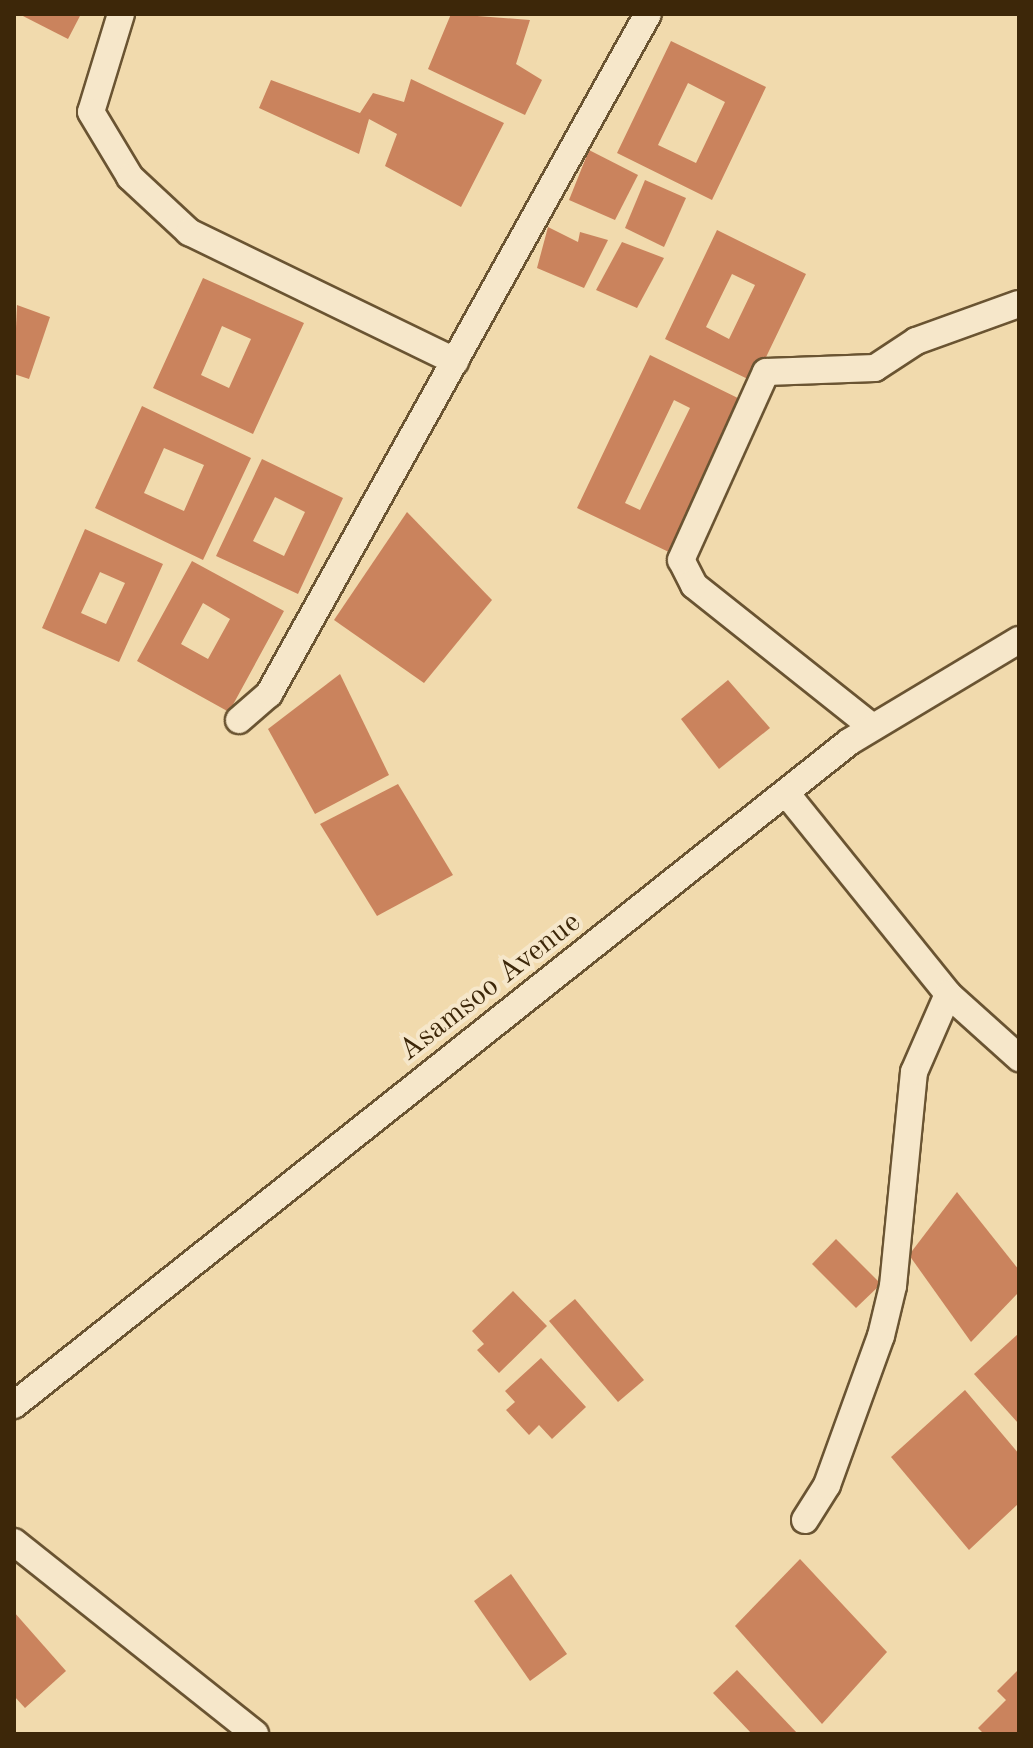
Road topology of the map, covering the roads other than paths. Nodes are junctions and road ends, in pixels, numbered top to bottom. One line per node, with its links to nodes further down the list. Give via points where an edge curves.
1 (121, 14): 4 (street, via 91,112 130,177 189,232)
2 (648, 14): 4 (street)
3 (1019, 304): 7 (street, via 916,341 875,368 766,372 681,560 694,585)
4 (455, 361): 6 (street, via 269,694)
5 (1019, 640): 7 (street, Asamsoo Avenue)
6 (239, 720)
7 (871, 726): 8 (street, Asamsoo Avenue)
8 (786, 793): 9 (street); 11 (street, Asamsoo Avenue)
9 (948, 994): 10 (street); 12 (street, via 914,1072 893,1286 881,1336 827,1485)
10 (1019, 1058)
11 (14, 1405)
12 (805, 1520)
13 (14, 1542): 14 (street)
14 (255, 1734)

